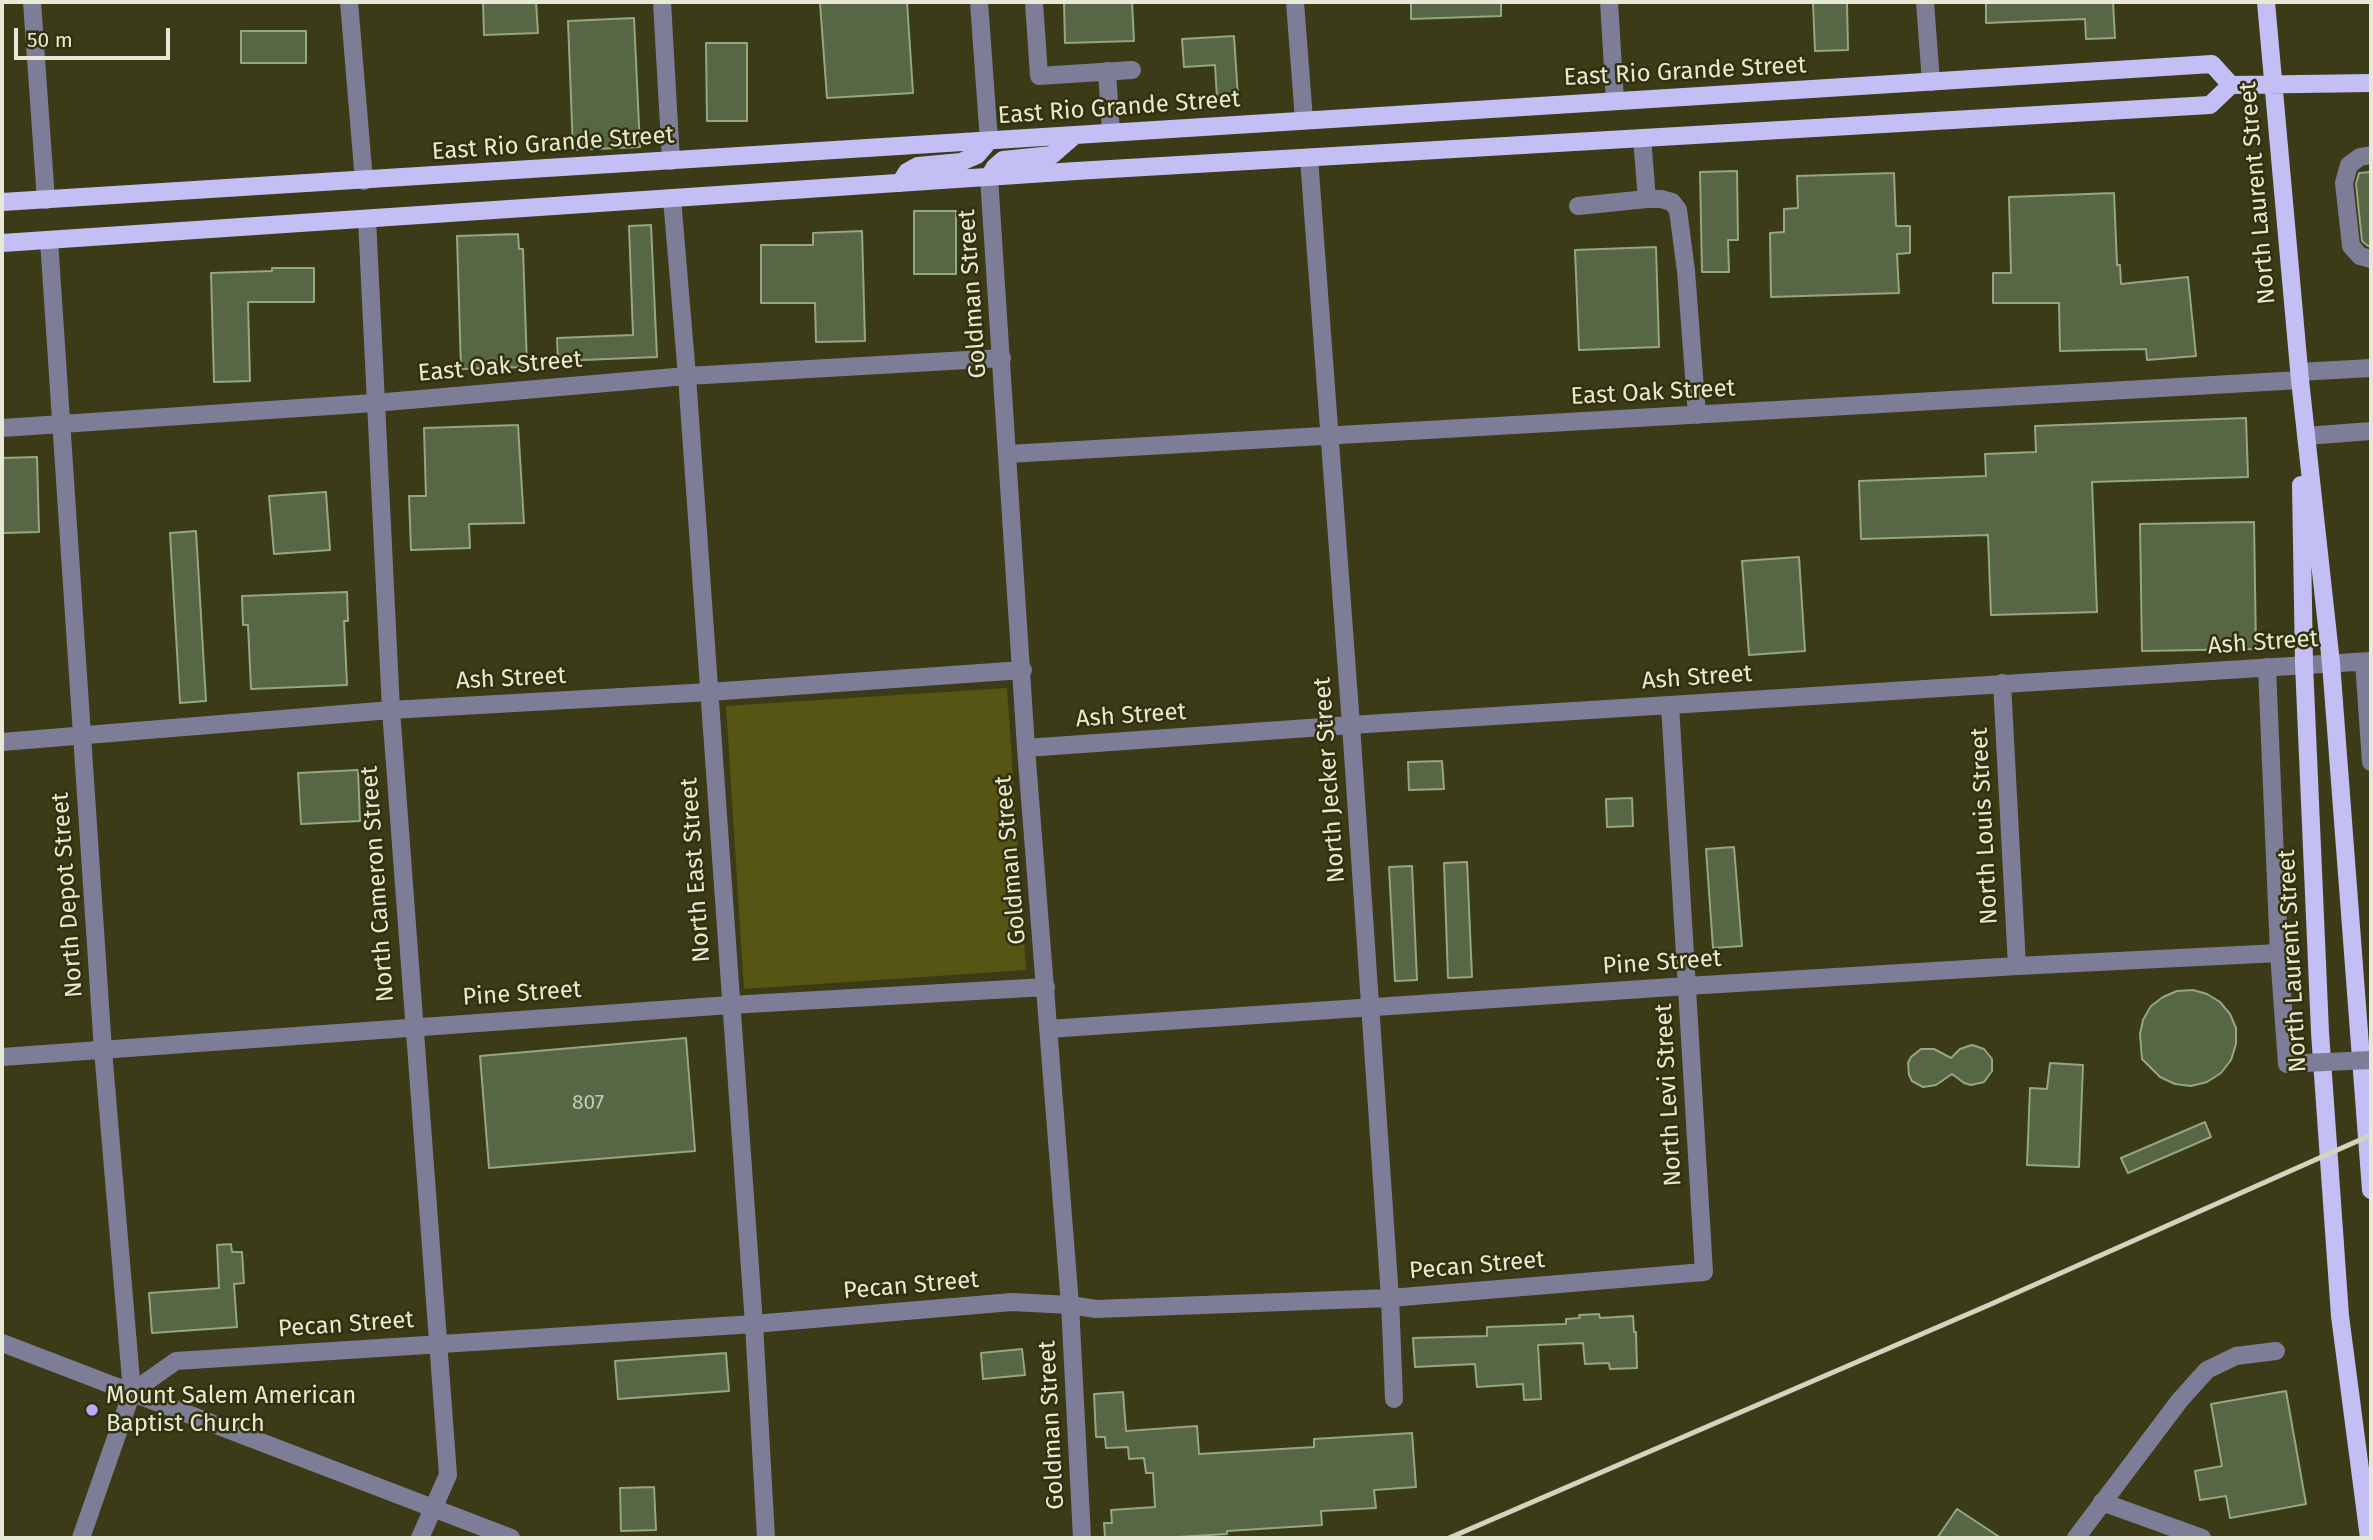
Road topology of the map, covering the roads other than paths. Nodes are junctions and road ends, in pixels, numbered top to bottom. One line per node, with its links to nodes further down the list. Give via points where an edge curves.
1 (32, 2): 30 (street)
2 (349, 2): 26 (street)
3 (662, 2): 24 (street)
4 (979, 2): 21 (street)
5 (1034, 2): 11 (street, via 1038,76)
6 (1295, 2): 17 (street)
7 (1609, 2): 16 (street)
8 (1925, 2): 12 (street)
9 (2266, 2): 13 (main road, North Laurent Street)
10 (1132, 69): 11 (street)
11 (1107, 71): 18 (street)
12 (1931, 82): 15 (main road, East Rio Grande Street, via 2212,64); 16 (main road, East Rio Grande Street)
13 (2273, 83): 14 (main road); 15 (main road); 40 (main road, North Laurent Street)
14 (2371, 83)
15 (2231, 85): 20 (main road, via 2210,104)
16 (1615, 101): 17 (main road, East Rio Grande Street)
17 (1304, 120): 18 (main road, East Rio Grande Street)
18 (1111, 133): 19 (main road, East Rio Grande Street)
19 (1074, 135): 21 (main road, East Rio Grande Street); 25 (main road, via 1052,155 1003,160)
20 (1642, 138): 23 (main road); 29 (street)
21 (989, 141): 24 (main road, East Rio Grande Street); 27 (main road, via 977,155 961,162 918,166)
22 (2371, 155): 36 (street, via 2349,165 2344,183 2351,246)
23 (1309, 158): 25 (main road); 46 (street, North Jecker Street)
24 (671, 161): 26 (main road, East Rio Grande Street)
25 (989, 177): 27 (main road); 37 (street, Goldman Street)
26 (364, 181): 30 (main road, East Rio Grande Street)
27 (900, 183): 28 (main road)
28 (673, 198): 33 (main road); 39 (street, North East Street)
29 (1647, 199): 32 (street); 42 (street, via 1672,202 1678,210)
30 (46, 200): 31 (main road, East Rio Grande Street)
31 (2, 202)
32 (1578, 206)
33 (367, 219): 34 (main road); 41 (street, North Cameron Street)
34 (49, 240): 35 (main road); 43 (street, North Depot Street)
35 (2, 243)
36 (2371, 259)
37 (1002, 358): 39 (street, East Oak Street); 48 (street, Goldman Street)
38 (2371, 368): 40 (street, East Oak Street)
39 (687, 376): 41 (street, East Oak Street); 55 (street, North East Street)
40 (2299, 376): 42 (street, East Oak Street); 47 (main road, North Laurent Street); 51 (main road, North Laurent Street)
41 (374, 403): 43 (street, East Oak Street); 57 (street, North Cameron Street)
42 (1697, 415): 46 (street, East Oak Street)
43 (61, 424): 44 (street, East Oak Street); 59 (street, North Depot Street)
44 (2, 428)
45 (2371, 431): 47 (street)
46 (1331, 436): 48 (street, East Oak Street); 58 (street, North Jecker Street)
47 (2306, 436): 50 (main road, North Laurent Street)
48 (1008, 453): 53 (street, Goldman Street)
49 (2368, 662): 50 (street, Ash Street); 62 (street)
50 (2332, 663): 51 (street, Ash Street); 74 (main road, North Laurent Street)
51 (2304, 664): 52 (street, Ash Street); 93 (main road, North Laurent Street, via 2320,1031 2340,1316)
52 (2267, 667): 54 (street, Ash Street); 63 (street)
53 (1023, 670): 55 (street, Ash Street); 61 (street, Goldman Street)
54 (2002, 683): 56 (street, Ash Street); 64 (street, North Louis Street)
55 (709, 692): 57 (street, Ash Street); 67 (street, North East Street)
56 (1670, 705): 58 (street, Ash Street); 65 (street, North Levi Street)
57 (391, 710): 59 (street, Ash Street); 69 (street, North Cameron Street)
58 (1351, 725): 61 (street, Ash Street); 68 (street, North Jecker Street)
59 (82, 737): 60 (street, Ash Street); 71 (street, North Depot Street)
60 (2, 742)
61 (1026, 748): 66 (street, Goldman Street)
62 (2371, 762)
63 (2279, 953): 64 (street, Pine Street); 73 (street, bridge, via 2287,1064)
64 (2017, 966): 65 (street, Pine Street)
65 (1687, 985): 68 (street, Pine Street); 75 (street, North Levi Street)
66 (1046, 987): 67 (street, Pine Street); 70 (street, Goldman Street)
67 (730, 1005): 69 (street, Pine Street); 78 (street, North East Street)
68 (1370, 1007): 70 (street, Pine Street); 76 (street, North Jecker Street)
69 (413, 1026): 71 (street, Pine Street); 80 (street, North Cameron Street)
70 (1048, 1029): 77 (street, Goldman Street)
71 (103, 1050): 72 (street, Pine Street); 82 (street, North Depot Street)
72 (2, 1057)
73 (2371, 1060)
74 (2371, 1190)
75 (1704, 1272): 76 (street, Pecan Street)
76 (1390, 1298): 77 (street, Pecan Street, via 1096,1309); 83 (street, North Jecker Street)
77 (1070, 1305): 78 (street, Pecan Street, via 1012,1302); 90 (street, Goldman Street)
78 (754, 1324): 80 (street, Pecan Street); 89 (street, North East Street)
79 (2, 1343): 82 (street)
80 (439, 1343): 82 (street, Pecan Street, via 176,1361); 85 (street, North Cameron Street, via 448,1475)
81 (2276, 1351): 84 (street, via 2236,1356 2207,1370)
82 (132, 1392): 85 (street); 86 (street, North Depot Street)
83 (1394, 1399)
84 (2102, 1502): 91 (street); 92 (street)
85 (432, 1508): 87 (street, North Cameron Street); 88 (street)
86 (80, 1538)
87 (420, 1538)
88 (511, 1538)
89 (766, 1538)
90 (1082, 1538)
91 (2076, 1538)
92 (2202, 1538)
93 (2369, 1538)

